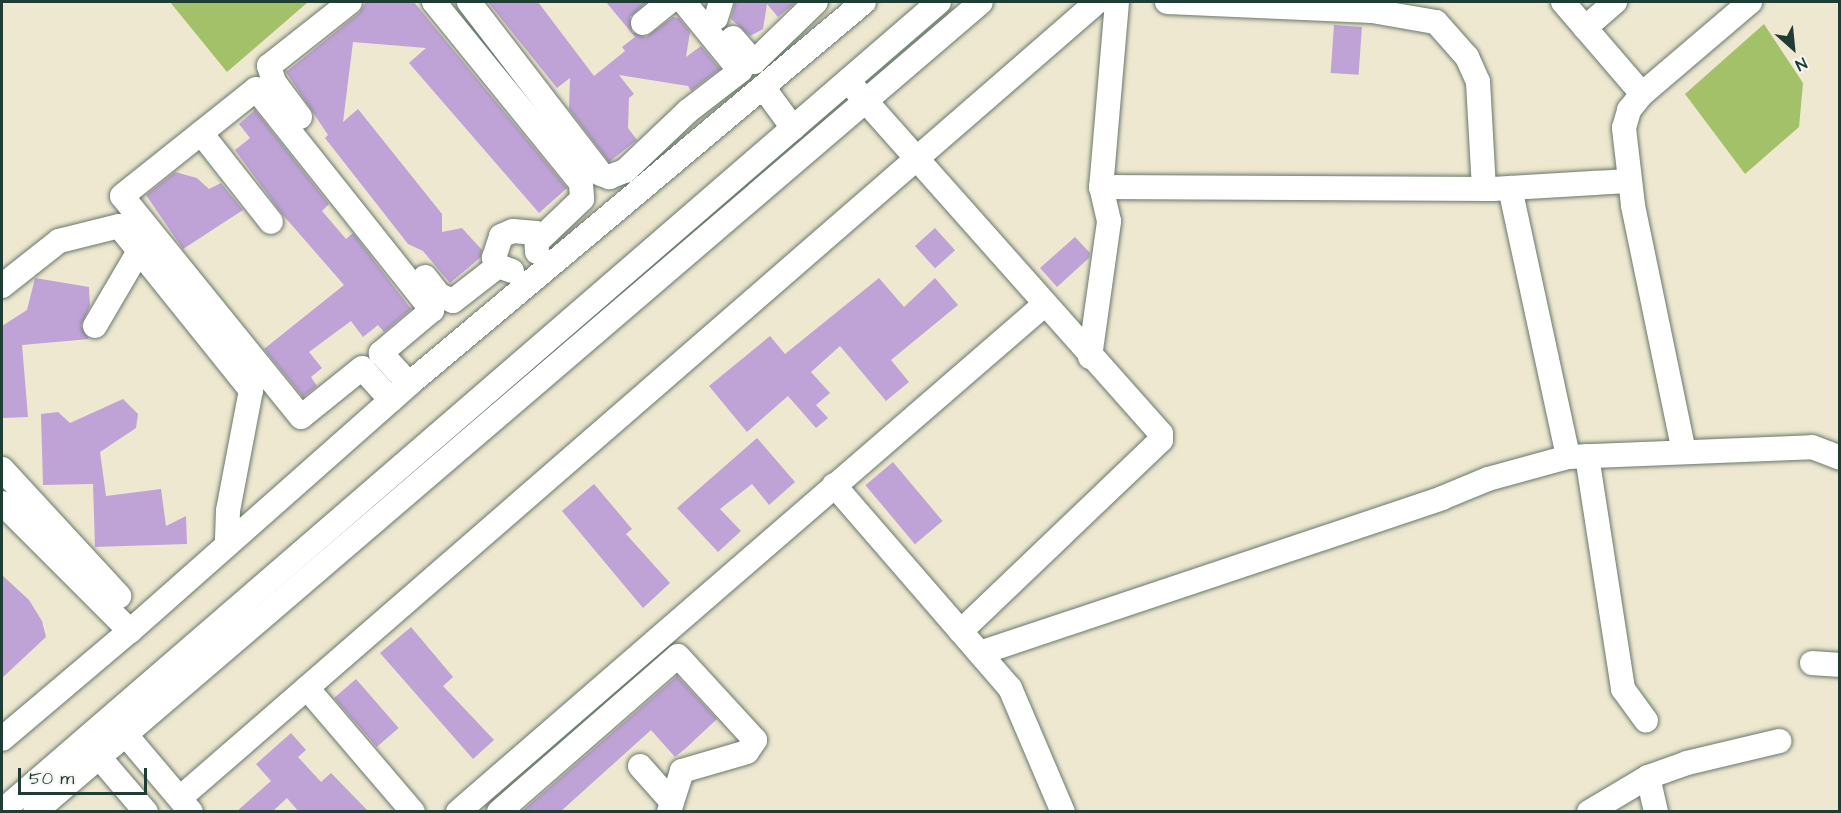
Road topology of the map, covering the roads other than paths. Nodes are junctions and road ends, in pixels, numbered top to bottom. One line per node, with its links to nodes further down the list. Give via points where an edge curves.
1 (350, 2): 38 (street, via 269,66 274,82 446,301 453,301)
2 (434, 2): 36 (street, via 581,183 582,199)
3 (472, 2): 28 (street, via 601,174 609,177 625,171)
4 (669, 2): 18 (street)
5 (684, 2): 24 (street, via 740,71)
6 (816, 2): 17 (street, via 754,62)
7 (939, 2): 20 (street)
8 (981, 2): 23 (street)
9 (1096, 2): 30 (street)
10 (1117, 2): 32 (street)
11 (1167, 2): 16 (street)
12 (1563, 2): 19 (street)
13 (1615, 2): 19 (street)
14 (1750, 2): 22 (street)
15 (849, 5): 21 (street)
16 (1377, 6): 34 (street, via 1436,22 1467,57 1478,82)
17 (713, 7)
18 (643, 23)
19 (1585, 28): 22 (street)
20 (848, 80): 23 (street); 25 (street)
21 (763, 87): 25 (street); 27 (street)
22 (1642, 94): 31 (street, via 1629,110 1624,128)
23 (865, 101): 30 (street); 65 (street)
24 (688, 111): 27 (street); 28 (street)
25 (793, 128): 73 (street)
26 (201, 133): 35 (street); 43 (street, via 256,88 432,310); 45 (street, via 122,196 301,417)
27 (709, 133): 29 (street)
28 (659, 139): 29 (street)
29 (677, 159): 39 (street)
30 (916, 159): 41 (street); 63 (street)
31 (1629, 181): 33 (street); 48 (street)
32 (1101, 187): 34 (street); 44 (street, via 1109,221)
33 (1510, 188): 34 (street); 49 (street)
34 (1484, 189)
35 (271, 222)
36 (538, 241): 38 (street, via 536,233 527,229 501,236 494,258); 39 (street)
37 (139, 251): 40 (street, via 119,226 59,240); 42 (street); 54 (street, via 251,390 228,511)
38 (498, 266): 39 (street)
39 (537, 276): 46 (street)
40 (2, 286)
41 (1044, 305): 44 (street); 52 (street)
42 (95, 326)
43 (381, 353): 45 (street); 46 (street)
44 (1090, 357): 57 (street, via 1159,431 1161,440)
45 (362, 369): 47 (street)
46 (409, 384): 47 (street)
47 (391, 400): 54 (street)
48 (1684, 452): 49 (street); 50 (street, via 1812,447)
49 (1577, 457): 59 (street, via 1488,479 1432,502); 64 (street, via 1623,689)
50 (1839, 458)
51 (2, 469): 55 (street)
52 (834, 485): 57 (street); 58 (street)
53 (2, 503): 56 (street)
54 (227, 543): 56 (street)
55 (119, 596)
56 (130, 631): 66 (street)
57 (961, 631): 59 (street)
58 (660, 636): 60 (street); 77 (street)
59 (980, 653): 79 (street, via 1010,688)
60 (678, 656): 72 (street, via 754,740 747,752 682,771); 78 (street)
61 (1812, 663): 62 (street)
62 (1839, 665)
63 (307, 688): 71 (street); 76 (street)
64 (1646, 721)
65 (125, 734): 68 (street); 71 (street)
66 (2, 740)
67 (1779, 741): 70 (street, via 1687,763)
68 (99, 757): 74 (street); 75 (street)
69 (640, 766): 72 (street)
70 (1648, 777): 80 (street); 81 (street)
71 (185, 805)
72 (670, 806)
73 (2, 811)
74 (35, 812)
75 (146, 812)
76 (414, 812)
77 (458, 812)
78 (499, 812)
79 (1063, 812)
80 (1589, 812)
81 (1656, 812)

